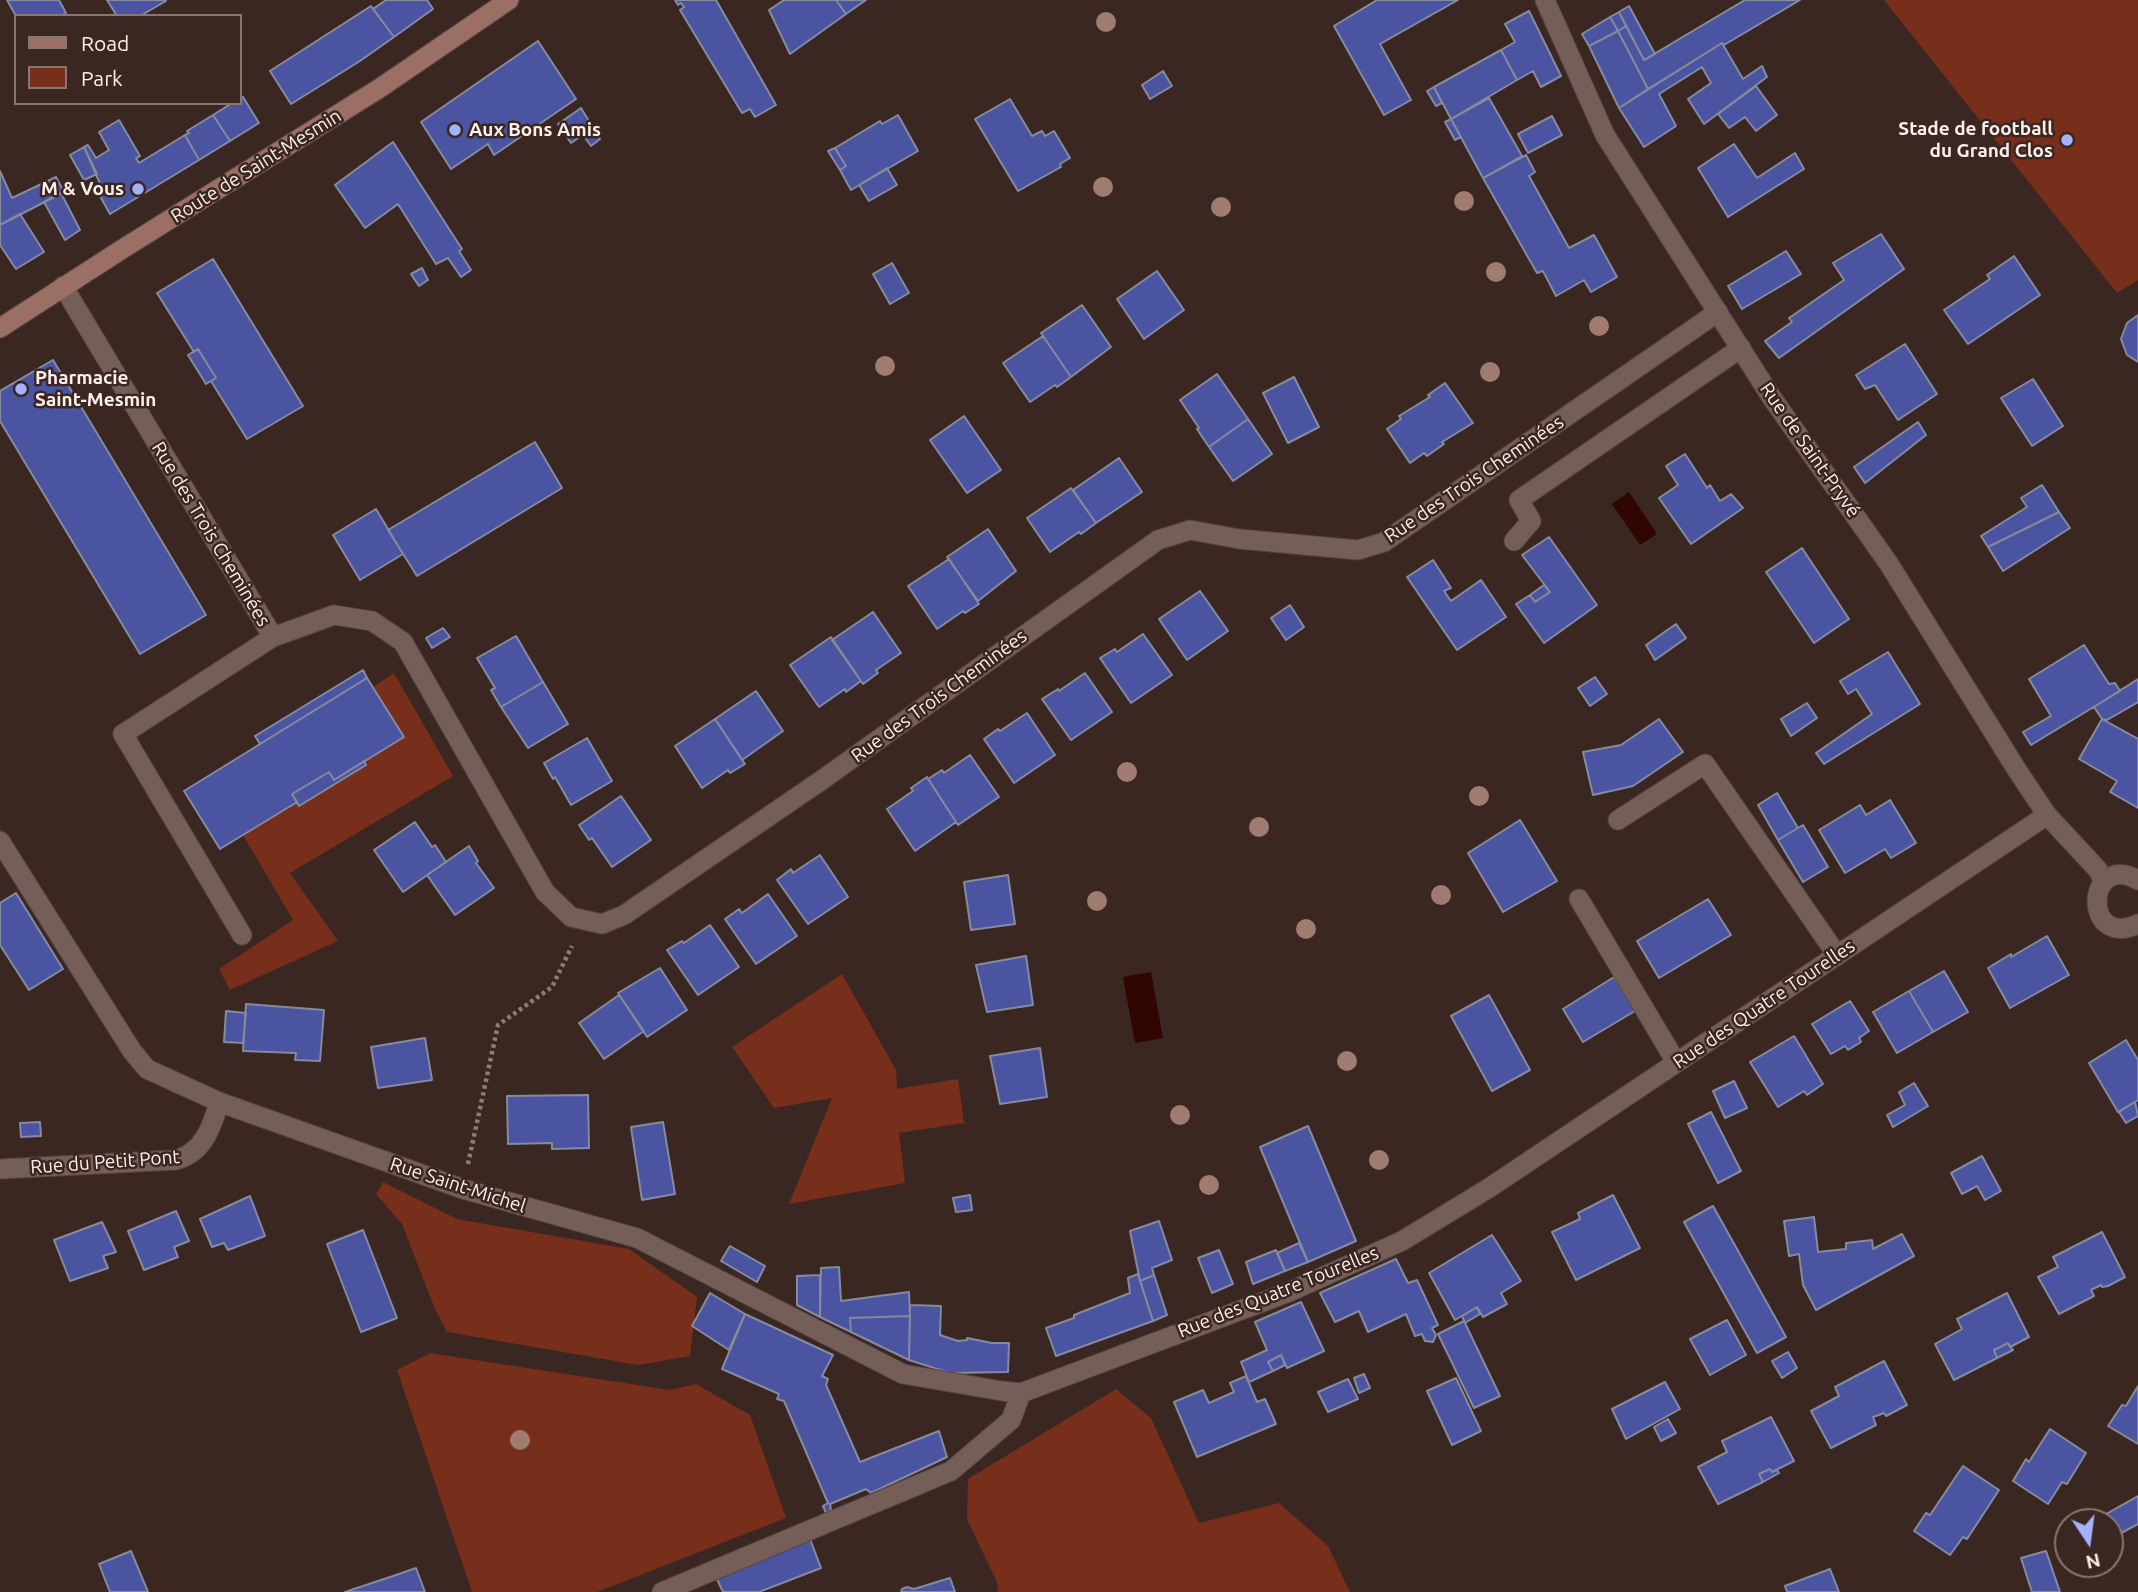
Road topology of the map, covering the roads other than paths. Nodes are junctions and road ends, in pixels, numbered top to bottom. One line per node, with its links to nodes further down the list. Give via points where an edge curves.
1 (509, 0): 3 (main road, Route de Saint-Mesmin, via 380,88)
2 (1545, 0): 4 (street, Rue de Saint-Pryvé, via 1605,135)
3 (63, 286): 5 (main road, Route de Saint-Mesmin); 8 (street, Rue des Trois Cheminées)
4 (1718, 312): 6 (street, Rue de Saint-Pryvé); 8 (street, Rue des Trois Cheminées, via 1384,542 1358,550 1239,540 1190,530 1158,540 819,782 624,915 602,924 571,917 545,892 403,642 372,621 334,615)
5 (0, 328)
6 (1741, 348): 7 (street, via 1519,500 1531,521); 9 (street, Rue de Saint-Pryvé, via 1889,564)
7 (1514, 541)
8 (273, 637): 16 (street, Rue des Trois Cheminées, via 123,734)
9 (2047, 815): 13 (street, Rue de Saint-Pryvé); 17 (street, Rue des Quatre Tourelles)
10 (1618, 820): 17 (street, via 1705,764)
11 (0, 841): 19 (street, Rue Saint-Michel, via 132,1051 148,1069)
12 (2138, 880): 13 (street, via 2121,875)
13 (2104, 882): 15 (street, via 2096,897 2099,915 2113,927)
14 (1579, 899): 18 (street)
15 (2136, 929)
16 (242, 935)
17 (1837, 955): 18 (street, Rue des Quatre Tourelles)
18 (1676, 1062): 21 (street, Rue des Quatre Tourelles, via 1402,1241 1289,1292)
19 (219, 1102): 20 (street, Rue du Petit Pont, via 214,1120 189,1157); 21 (street, Rue Saint-Michel, via 463,1189 637,1238 903,1374)
20 (0, 1169)
21 (1021, 1392): 22 (street, via 1011,1420 951,1471)
22 (662, 1592)

